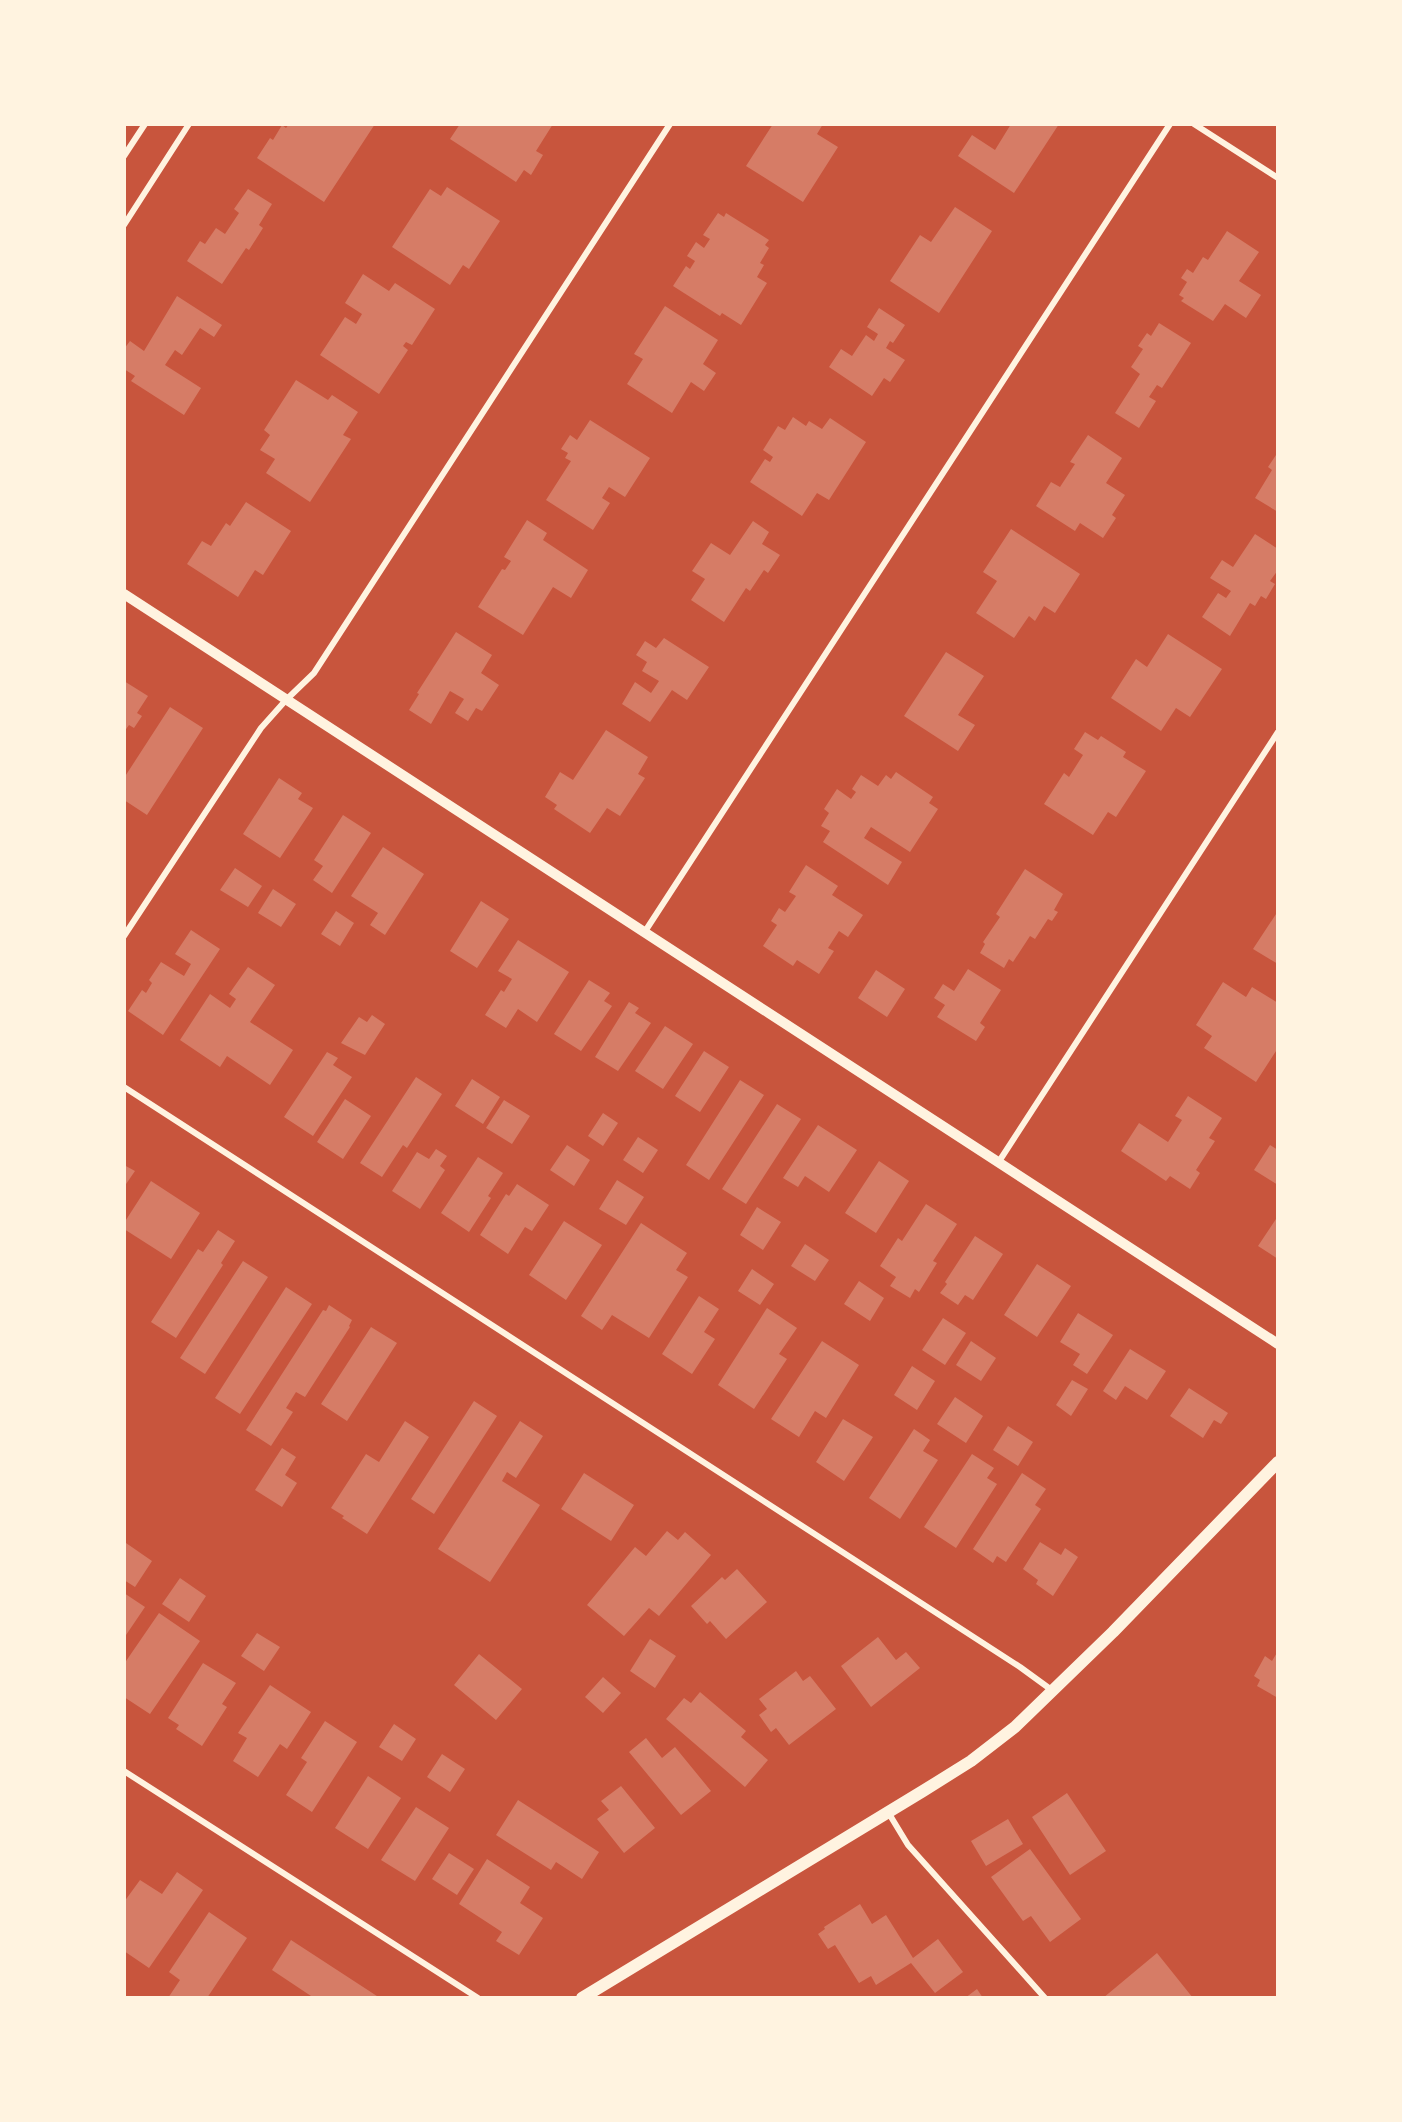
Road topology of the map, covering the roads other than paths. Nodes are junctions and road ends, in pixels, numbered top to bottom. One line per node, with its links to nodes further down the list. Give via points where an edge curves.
1 (145, 124): 6 (street)
2 (189, 124): 8 (street)
3 (670, 124): 10 (street, via 314,673)
4 (1170, 124): 12 (street)
5 (1194, 124): 7 (street)
6 (124, 156)
7 (1278, 178)
8 (124, 225)
9 (124, 594): 10 (street)
10 (286, 700): 12 (street); 13 (street, via 256,735)
11 (1278, 732): 15 (street)
12 (644, 933): 15 (street)
13 (124, 936)
14 (124, 1087): 18 (street)
15 (998, 1163): 16 (street)
16 (1278, 1344)
17 (1278, 1462): 18 (main road)
18 (1053, 1691): 20 (main road, via 1016,1727 971,1761)
19 (124, 1771): 21 (street)
20 (888, 1811): 22 (main road); 23 (street, via 908,1845)
21 (478, 1998)
22 (582, 1998)
23 (1045, 1998)

